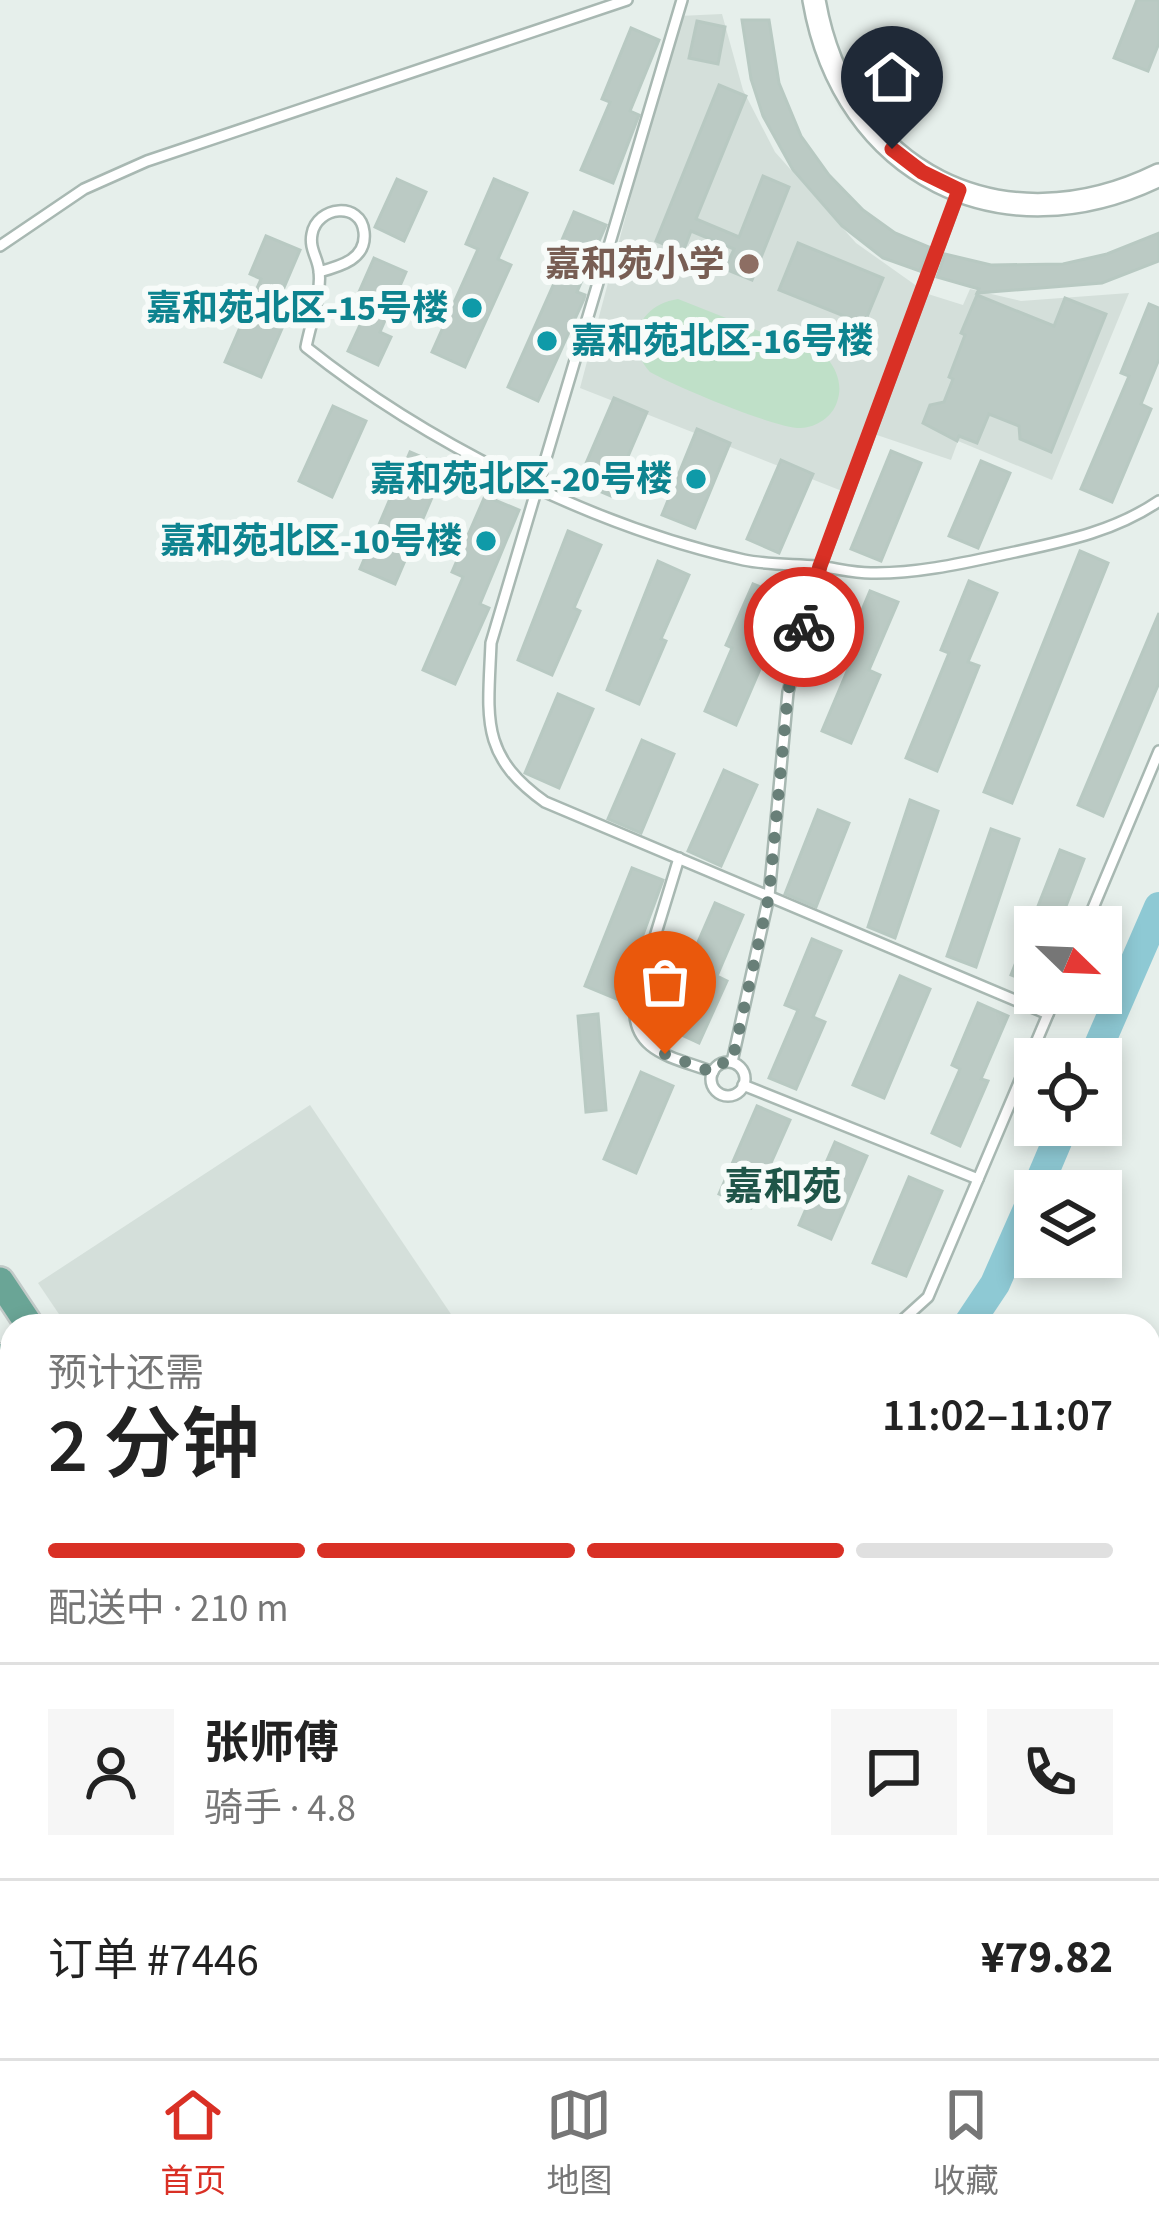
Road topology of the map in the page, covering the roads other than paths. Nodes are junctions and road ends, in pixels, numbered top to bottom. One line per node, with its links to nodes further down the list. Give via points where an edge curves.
1 (627, 0): 6 (lane, via 147,161 84,189)
2 (682, 0): 8 (lane)
3 (814, 0): 5 (street, via 825,51 865,122 922,172)
4 (1159, 175): 5 (street, via 1126,191 1040,206)
5 (959, 190): 10 (lane)
6 (0, 246)
7 (319, 272): 7 (lane, via 316,220 325,212 352,214 365,237 359,255); 8 (lane, via 306,347 403,418)
8 (536, 485): 10 (lane, via 686,545); 12 (lane, via 491,643 488,706 497,756 545,802)
9 (1159, 501): 10 (lane, via 1076,539 975,561 871,573)
10 (820, 566): 13 (lane, via 788,692)
11 (1159, 751): 14 (lane)
12 (679, 858): 13 (lane); 18 (lane, via 633,1021 646,1044)
13 (769, 896): 15 (lane); 17 (lane)
14 (1093, 906)
15 (1014, 1000)
16 (1048, 1014): 20 (lane)
17 (732, 1062): 18 (lane); 19 (lane, via 744,1073)
18 (712, 1072): 19 (lane, via 721,1094)
19 (743, 1085): 20 (lane)
20 (978, 1179): 23 (lane, via 928,1298)
21 (0, 1281): 22 (main road)
22 (21, 1314)
23 (910, 1314)

